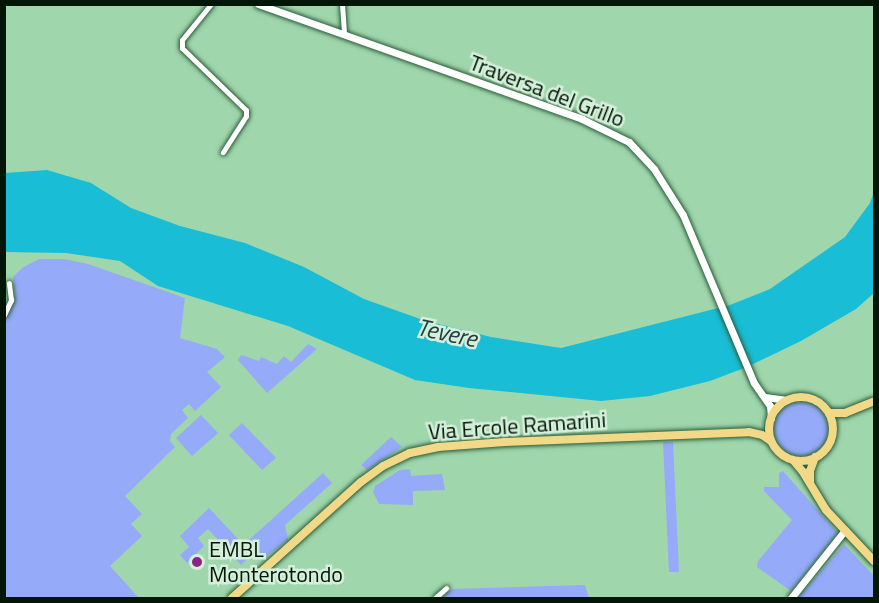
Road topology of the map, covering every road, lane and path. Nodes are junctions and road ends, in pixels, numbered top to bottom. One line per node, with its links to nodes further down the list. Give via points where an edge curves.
1 (211, 4): 5 (street, via 182,40 182,48 246,110)
2 (258, 4): 4 (main road, Traversa del Grillo)
3 (342, 4): 4 (street)
4 (344, 35): 8 (main road, Traversa del Grillo, via 576,117 625,140 650,164 673,197)
5 (223, 152)
6 (9, 283): 7 (street, via 11,300)
7 (4, 315)
8 (763, 396): 9 (main road); 12 (main road, Traversa del Grillo, via 770,406)
9 (787, 400): 11 (main road, via 815,400); 12 (main road)
10 (874, 401): 11 (main road, via 844,413)
11 (829, 413): 15 (main road, via 831,440)
12 (771, 419): 13 (main road, Via Ercole Ramarini); 14 (main road, Traversa del Grillo)
13 (749, 432): 14 (main road, Via Ercole Ramarini); 21 (main road, Via Ercole Ramarini, via 505,442 410,453 368,477)
14 (771, 441): 16 (main road)
15 (815, 457): 16 (main road); 17 (main road, via 810,471)
16 (792, 459): 17 (main road)
17 (812, 486): 18 (main road, via 826,510)
18 (845, 530): 19 (main road); 23 (main road)
19 (874, 561)
20 (446, 588): 22 (street)
21 (232, 598)
22 (435, 598)
23 (791, 598)

